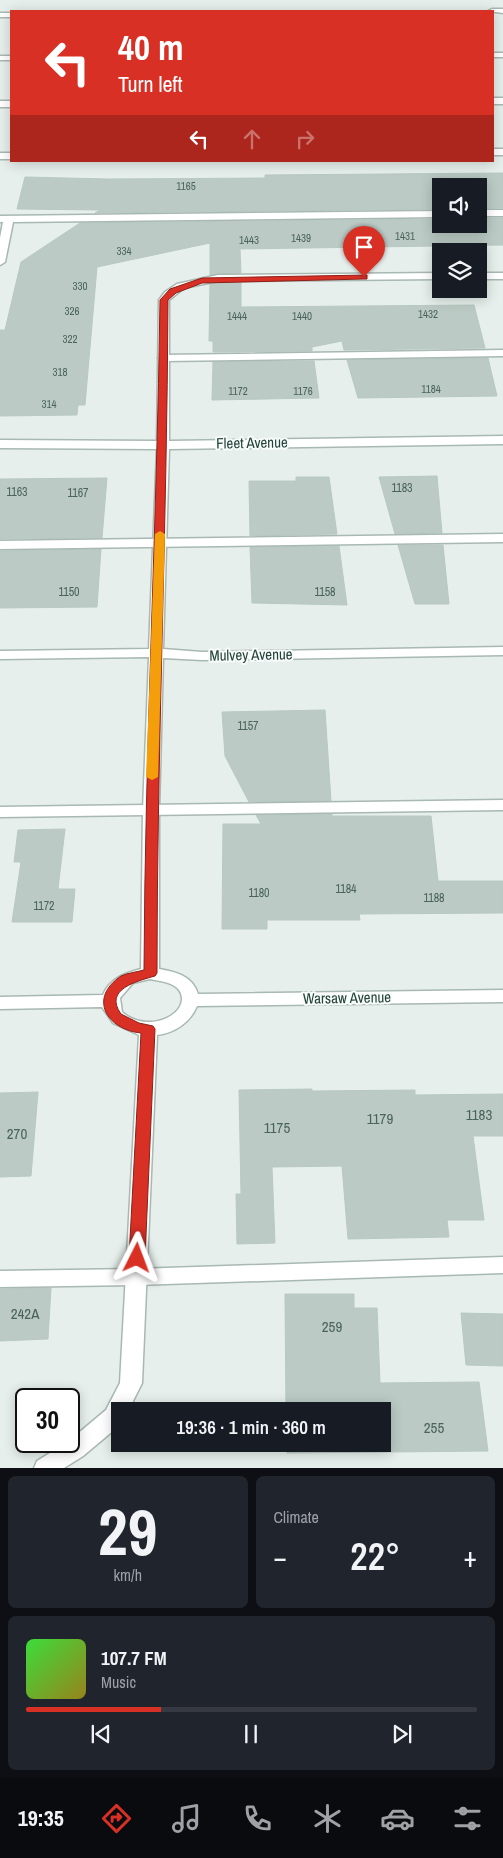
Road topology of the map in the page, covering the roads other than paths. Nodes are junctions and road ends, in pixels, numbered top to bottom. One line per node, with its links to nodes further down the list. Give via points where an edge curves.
1 (487, 213): 2 (street)
2 (503, 213)
3 (432, 214): 4 (street)
4 (4, 219): 5 (street)
5 (0, 262)
6 (432, 276): 10 (street, via 202,280 173,291 164,300)
7 (487, 276): 8 (street)
8 (503, 276)
9 (503, 354): 10 (street)
10 (164, 358): 13 (street)
11 (503, 440): 13 (street, Fleet Avenue)
12 (0, 444): 13 (street, Fleet Avenue)
13 (163, 445): 15 (street)
14 (503, 538): 15 (street)
15 (160, 544): 16 (street); 18 (street)
16 (0, 545)
17 (503, 652): 18 (street, Mulvey Avenue, via 202,656)
18 (157, 653): 19 (street, Mulvey Avenue); 21 (street)
19 (0, 655)
20 (503, 805): 21 (street)
21 (151, 810): 22 (street); 23 (street)
22 (0, 812)
23 (150, 973): 25 (street, via 163,974 184,984); 26 (street, via 126,979 112,993)
24 (503, 996): 25 (street, Warsaw Avenue)
25 (191, 1000): 28 (street, via 183,1017 161,1028)
26 (110, 1001): 27 (street); 28 (street, via 116,1017 136,1028)
27 (0, 1003)
28 (148, 1029): 30 (street)
29 (503, 1265): 30 (street)
30 (136, 1277): 31 (street); 32 (street, via 131,1383 114,1417 75,1449)
31 (0, 1279)
32 (45, 1468)

